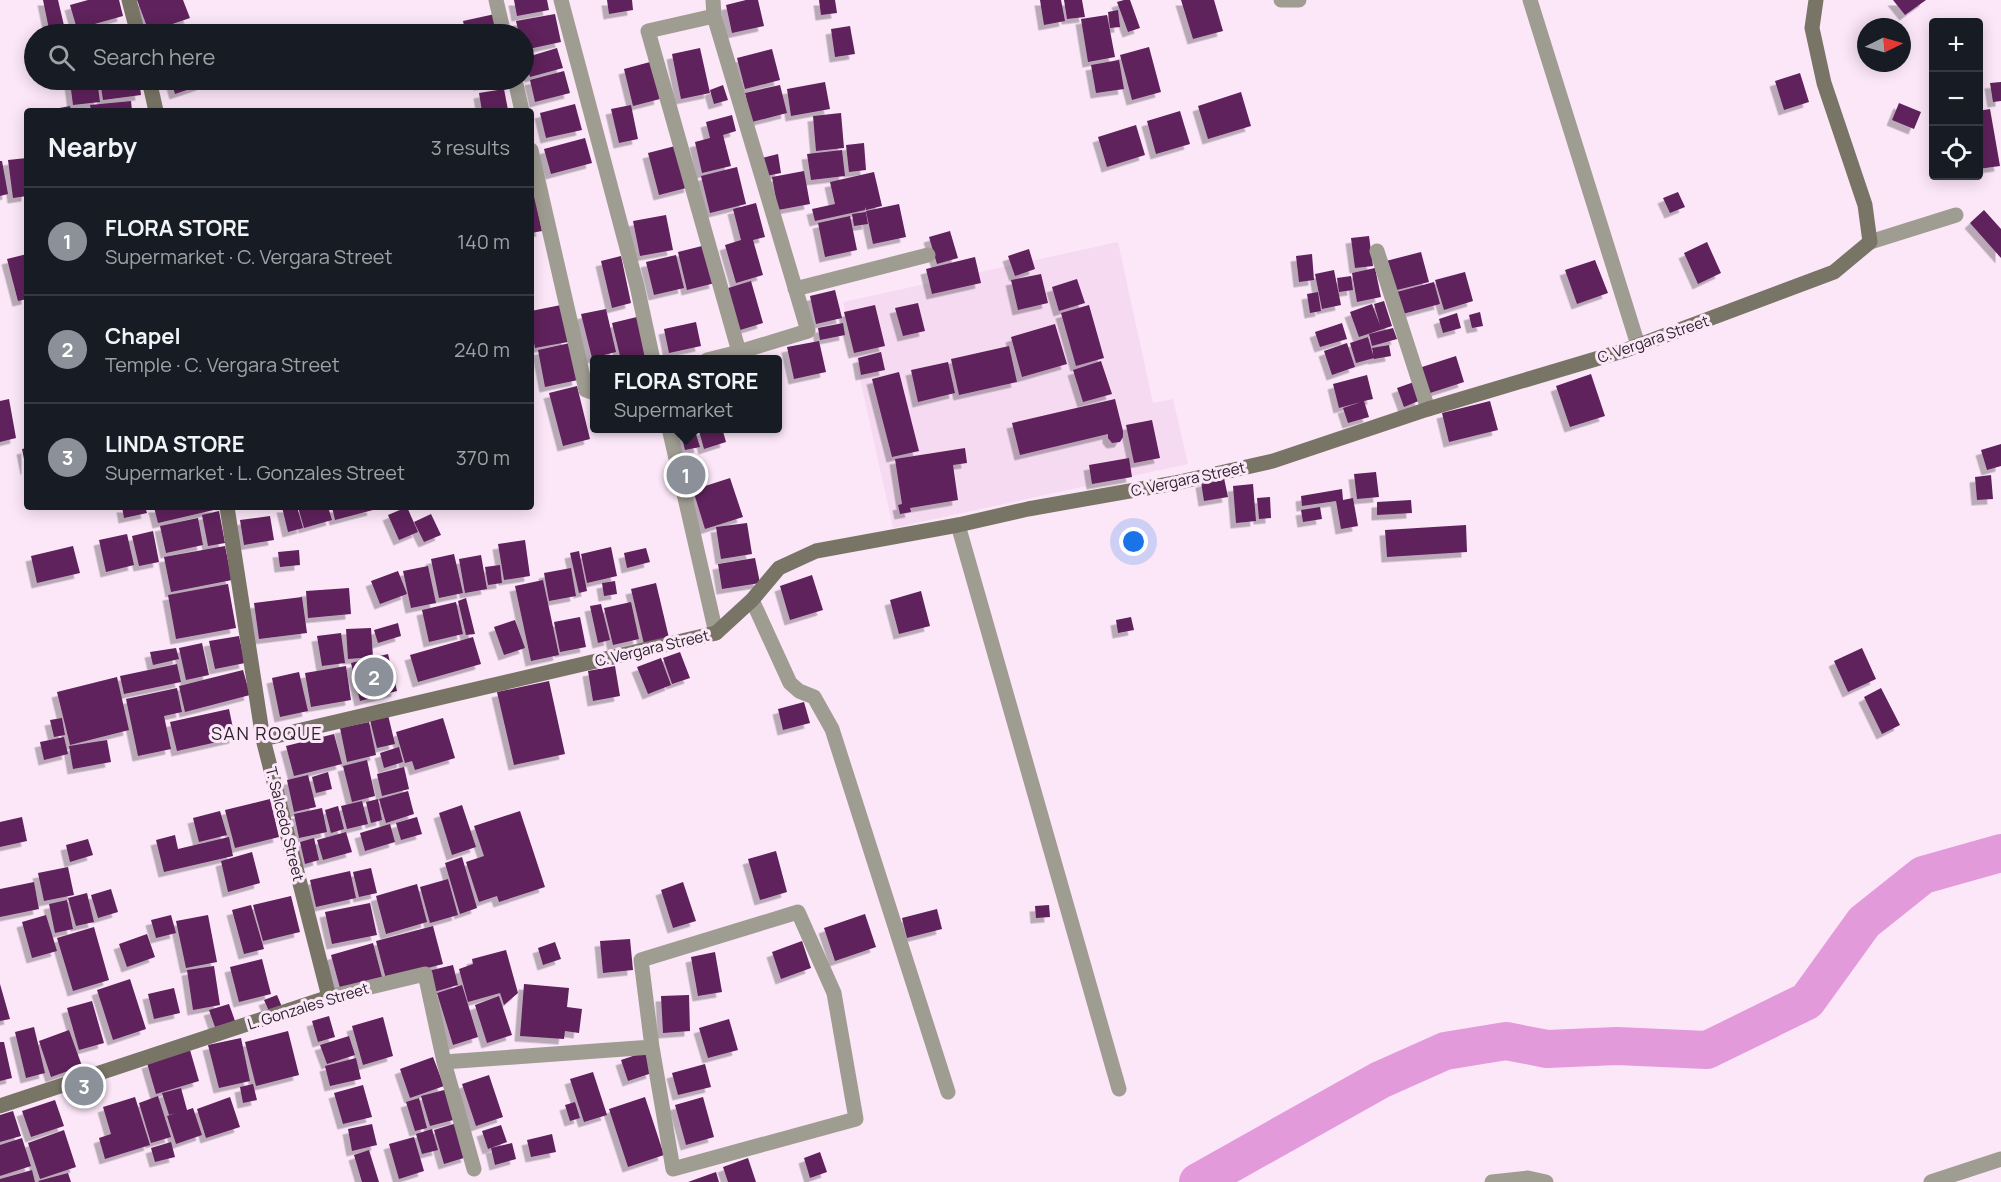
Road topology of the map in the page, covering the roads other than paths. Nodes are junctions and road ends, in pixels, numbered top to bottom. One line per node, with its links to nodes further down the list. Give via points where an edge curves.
1 (129, 0): 10 (street)
2 (496, 0): 11 (street)
3 (561, 0): 24 (street)
4 (712, 0): 9 (street)
5 (1281, 0): 6 (street)
6 (1299, 0)
7 (1530, 0): 22 (street)
8 (1816, 0): 18 (street, via 1812,28 1824,83 1865,205)
9 (714, 16): 21 (street); 23 (street, via 648,31)
10 (135, 24)
11 (502, 24)
12 (151, 90): 14 (street)
13 (517, 90): 15 (street)
14 (155, 108)
15 (521, 108)
16 (534, 163): 26 (street, via 586,390)
17 (1956, 215): 18 (street)
18 (1870, 242): 22 (street, C. Vergara Street, via 1834,272)
19 (1377, 251): 27 (street)
20 (928, 255): 21 (street)
21 (795, 289): 23 (street, via 808,331)
22 (1638, 345): 27 (street, C. Vergara Street)
23 (739, 352): 25 (street)
24 (652, 355)
25 (727, 355)
26 (590, 392)
27 (1428, 410): 30 (street, C. Vergara Street, via 1273,461)
28 (670, 433): 32 (street)
29 (227, 510): 33 (street, T. Salcedo Street)
30 (958, 525): 31 (street, C. Vergara Street, via 816,551 779,568); 37 (street)
31 (752, 600): 32 (street, C. Vergara Street); 38 (street, via 790,683 814,697 832,729)
32 (716, 633): 33 (street, C. Vergara Street)
33 (263, 739): 34 (street, T. Salcedo Street)
34 (329, 996): 36 (street, L. Gonzales Street, via 425,974); 39 (street, L. Gonzales Street)
35 (652, 1047): 35 (street, via 673,1169 856,1119 834,993 798,912 641,960); 36 (street)
36 (444, 1062): 41 (street, L. Gonzales Street)
37 (1119, 1089)
38 (948, 1092)
39 (0, 1106)
40 (2001, 1159): 44 (street)
41 (474, 1169)
42 (1492, 1182): 43 (street, via 1528,1178)
43 (1546, 1182)
44 (1931, 1182)

